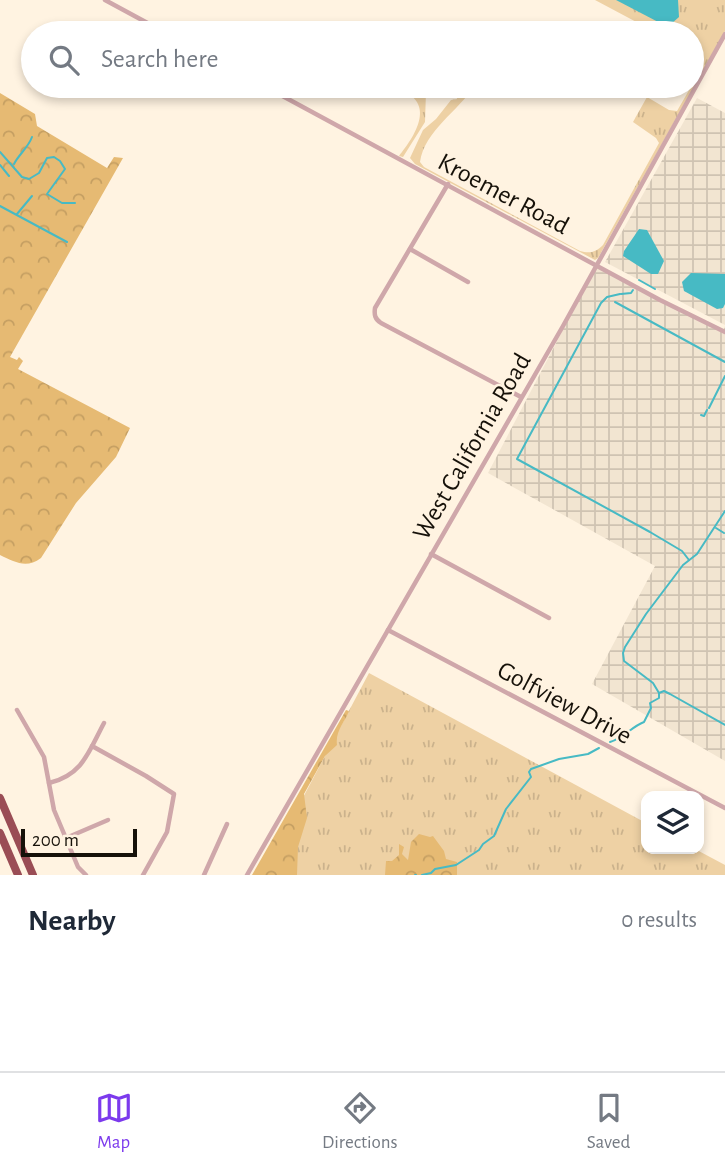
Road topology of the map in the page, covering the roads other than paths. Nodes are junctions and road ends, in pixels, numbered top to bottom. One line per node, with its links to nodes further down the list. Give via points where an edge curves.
1 (105, 0): 2 (street)
2 (144, 21)
3 (725, 34): 4 (street, West California Road)
4 (704, 72)
5 (287, 98): 7 (street, Kroemer Road)
6 (690, 98): 9 (street, West California Road)
7 (448, 184): 8 (street); 9 (street, Kroemer Road)
8 (410, 249): 10 (street); 12 (street, via 375,308 376,319)
9 (597, 265): 11 (street, Kroemer Road); 12 (street, West California Road)
10 (468, 282)
11 (725, 332)
12 (522, 397): 13 (street, West California Road)
13 (431, 554): 14 (street); 15 (street, West California Road)
14 (549, 618)
15 (388, 630): 21 (street, Golfview Drive); 31 (street, West California Road)
16 (16, 710): 19 (street, via 44,757)
17 (104, 723): 18 (street)
18 (92, 746): 19 (street, via 76,771); 29 (street, via 174,794 167,832)
19 (49, 783): 25 (street, via 52,805)
20 (0, 798): 27 (highway)
21 (725, 808)
22 (108, 820): 25 (street)
23 (227, 824): 30 (street)
24 (0, 833): 26 (highway)
25 (66, 838): 28 (street)
26 (18, 875)
27 (33, 875)
28 (86, 875)
29 (143, 875)
30 (204, 875)
31 (247, 875)

